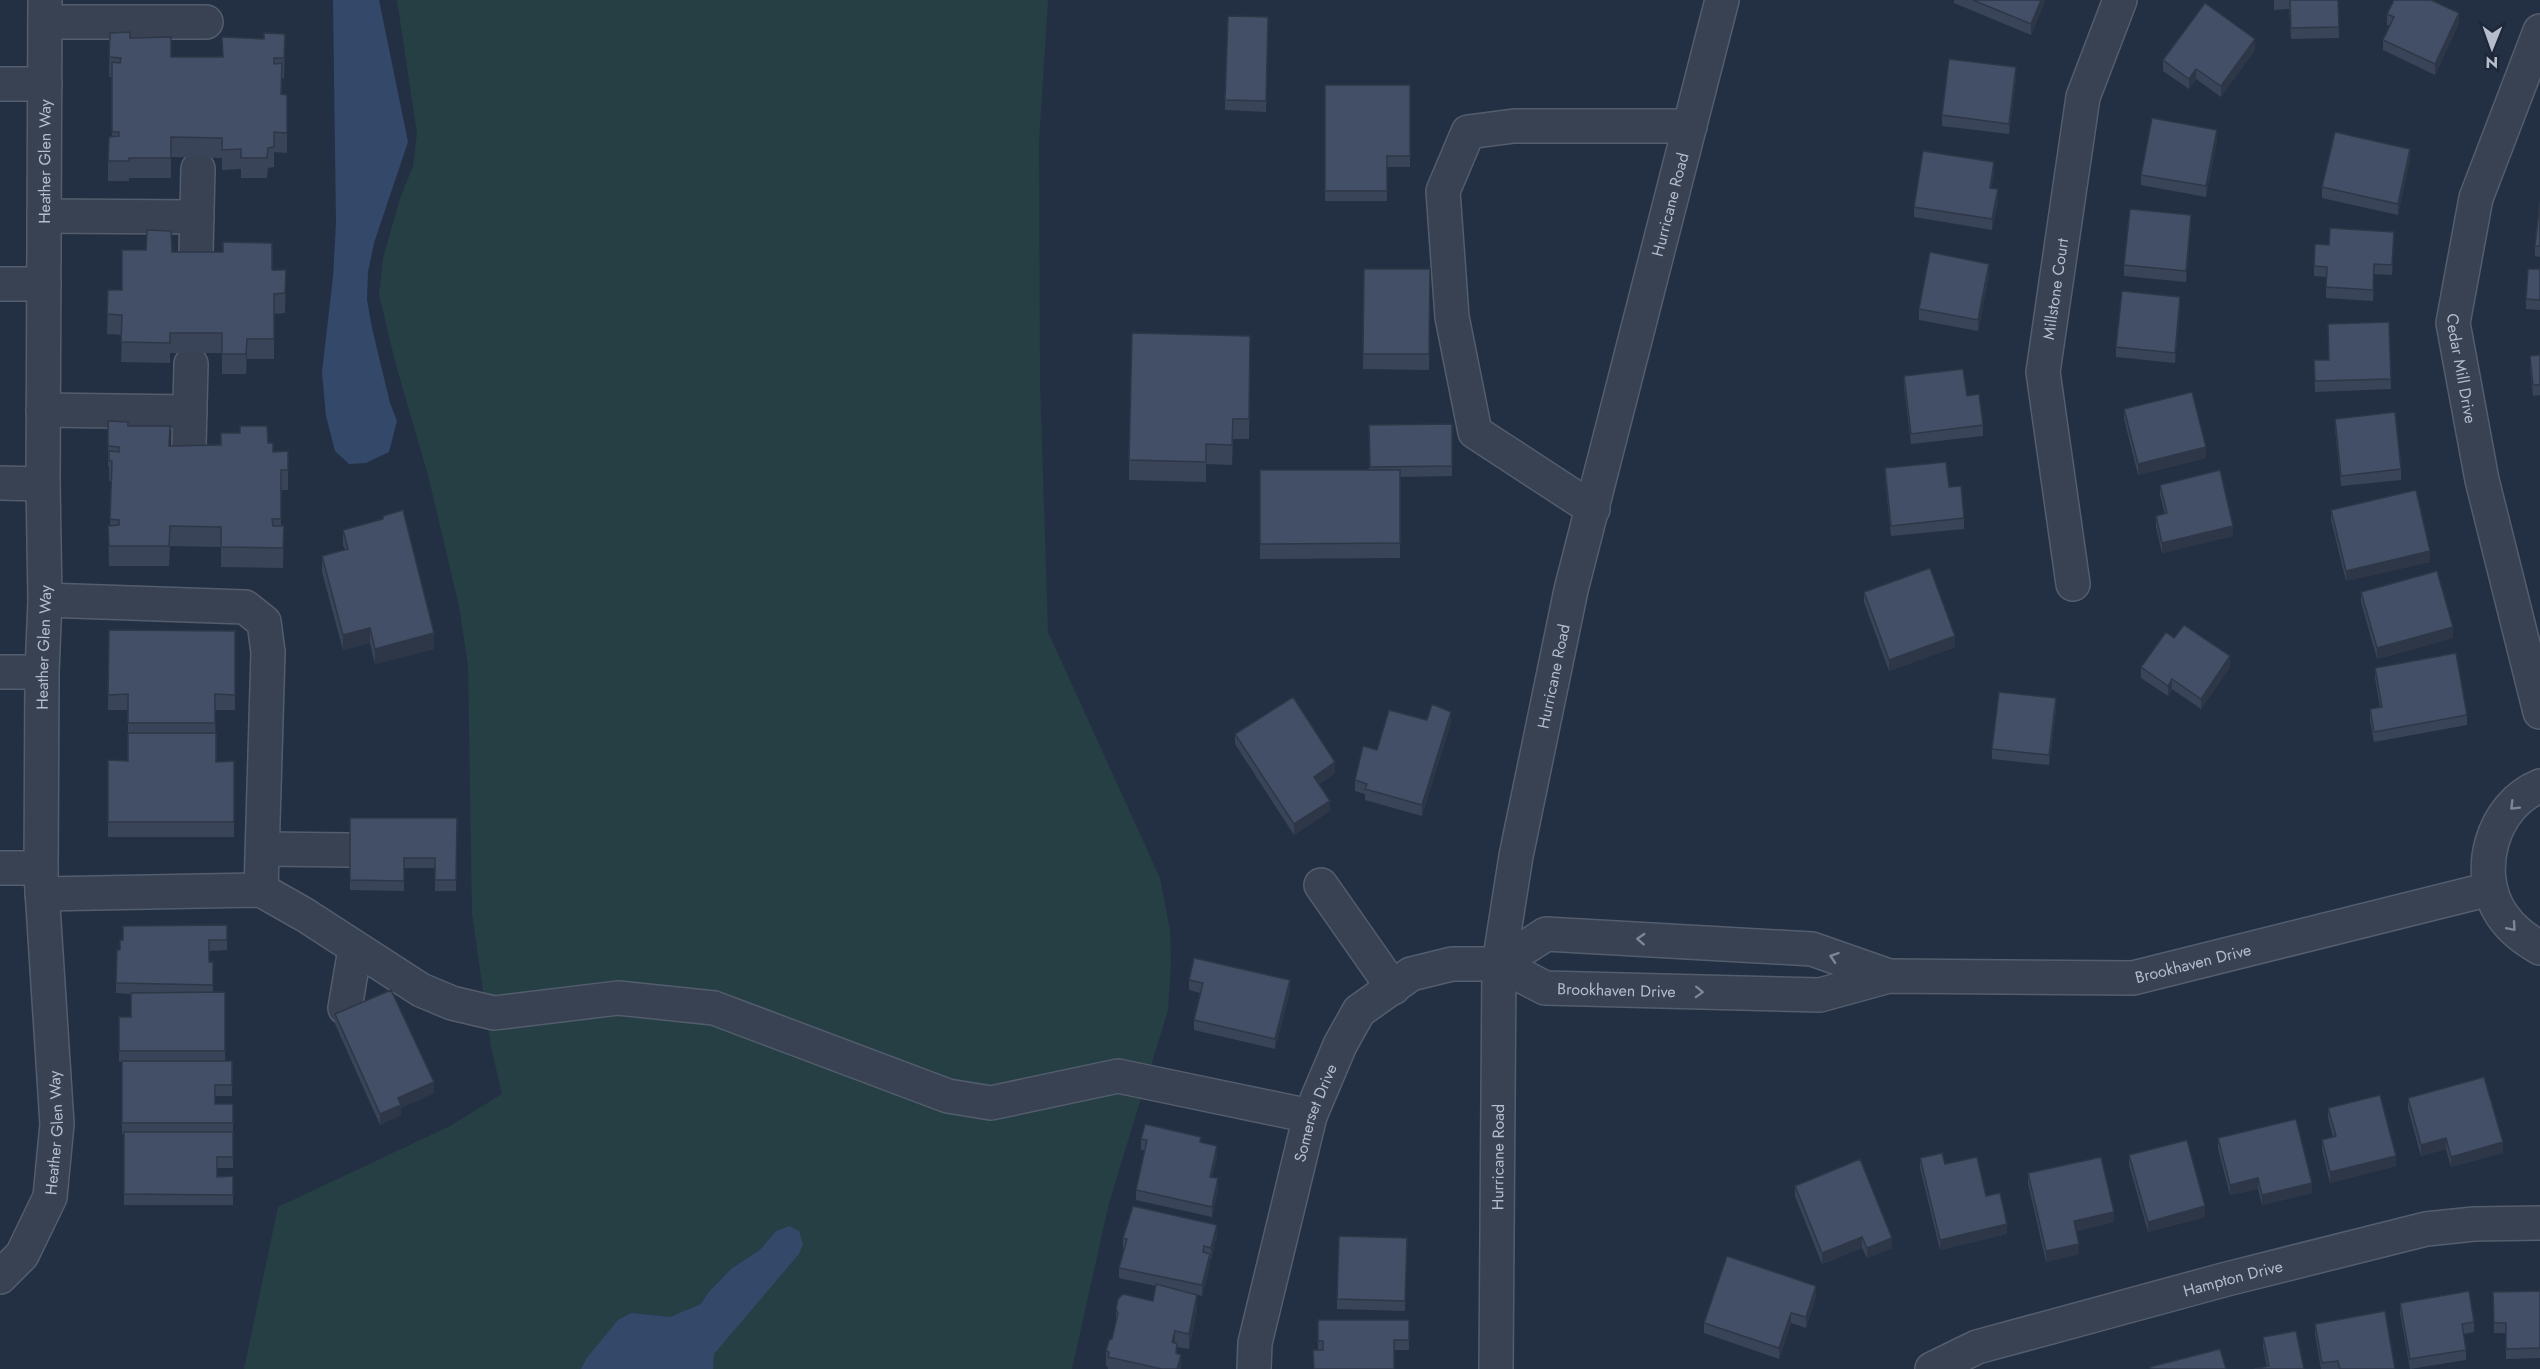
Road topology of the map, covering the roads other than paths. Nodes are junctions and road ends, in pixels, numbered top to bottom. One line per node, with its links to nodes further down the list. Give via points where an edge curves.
1 (1722, 0): 8 (street, Hurricane Road)
2 (2120, 0): 22 (street, Millstone Court, via 2083,97 2043,372)
3 (45, 11): 4 (street); 7 (street, Heather Glen Way)
4 (206, 21)
5 (2540, 31): 26 (street, Cedar Mill Drive, via 2476,198 2453,323 2482,480)
6 (0, 84): 7 (street)
7 (45, 84): 10 (street, Heather Glen Way)
8 (1690, 126): 21 (street, Hurricane Road); 21 (street, via 1514,126 1468,132 1443,190 1452,317 1475,432)
9 (198, 169): 11 (street)
10 (44, 216): 11 (street); 14 (street, Heather Glen Way)
11 (197, 217): 12 (street)
12 (196, 252)
13 (0, 284): 14 (street)
14 (44, 284): 16 (street, Heather Glen Way)
15 (191, 364): 17 (street)
16 (43, 411): 17 (street); 20 (street, Heather Glen Way)
17 (190, 412): 18 (street)
18 (189, 446)
19 (0, 483): 20 (street)
20 (43, 484): 23 (street, Heather Glen Way)
21 (1593, 509): 37 (street, Hurricane Road, via 1569,602 1516,856)
22 (2073, 584)
23 (45, 600): 25 (street, Heather Glen Way); 28 (street, via 245,607 264,622 268,652)
24 (0, 672): 25 (street)
25 (42, 672): 31 (street, Heather Glen Way)
26 (2540, 712)
27 (2540, 786): 33 (street, one-way to 33, via 2509,808 2494,833 2488,861)
28 (264, 849): 29 (street); 34 (street)
29 (349, 850)
30 (0, 868): 31 (street)
31 (42, 881): 34 (street); 43 (street, Heather Glen Way, via 57,1124 50,1197 22,1255)
32 (1321, 885): 39 (street)
33 (2490, 889): 35 (street, one-way to 35, via 2501,914 2519,935); 38 (street, Brookhaven Drive, via 2133,978)
34 (261, 890): 36 (street)
35 (2540, 948)
36 (355, 949): 40 (street); 41 (street, via 421,990 452,1003 494,1013 618,998 714,1008 948,1096 991,1103 1118,1076)
37 (1499, 964): 38 (street, Brookhaven Drive, one-way to 38, via 1545,988 1820,995); 38 (street, Brookhaven Drive, one-way to 37, via 1812,949 1546,934); 39 (street, Somerset Drive, via 1452,964 1411,974); 45 (street, Hurricane Road)
38 (1889, 976)
39 (1393, 988): 41 (street, Somerset Drive, via 1359,1011)
40 (345, 1008)
41 (1310, 1116): 44 (street, Somerset Drive, via 1255,1343)
42 (2540, 1222): 46 (street, Hampton Drive, via 2426,1229 1977,1347)
43 (0, 1277)
44 (1254, 1369)
45 (1496, 1369)
46 (1932, 1369)

